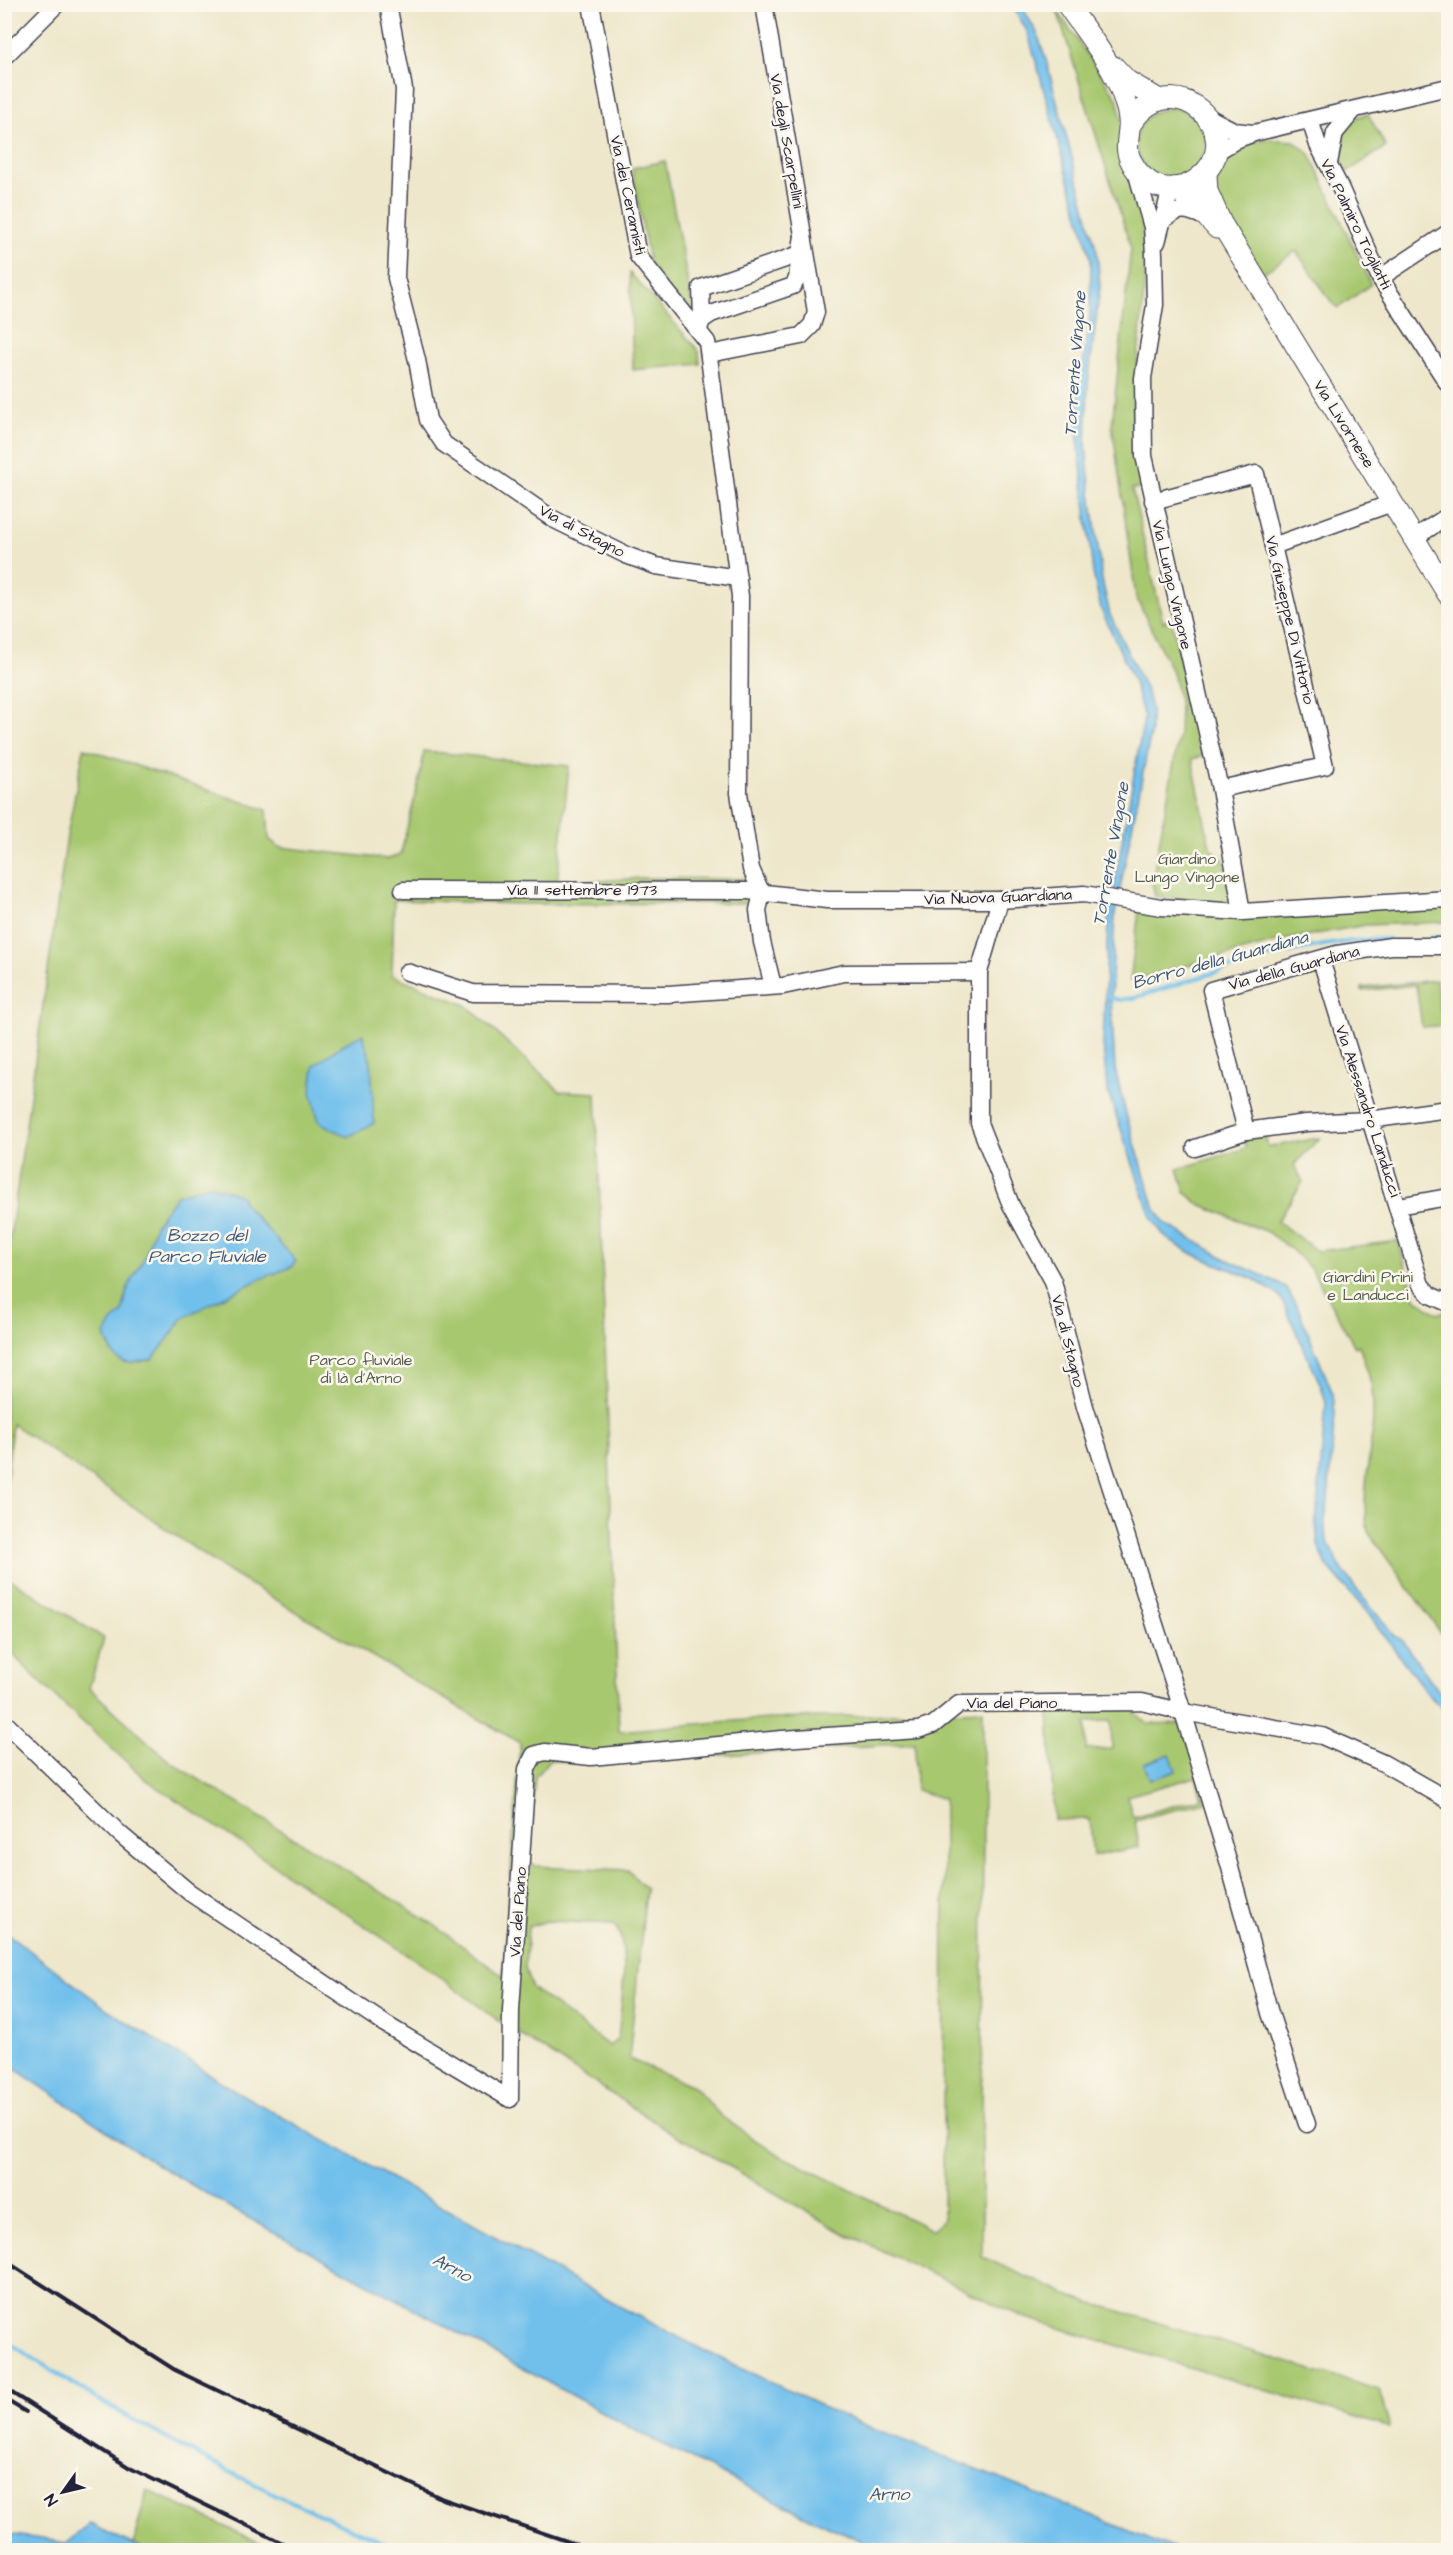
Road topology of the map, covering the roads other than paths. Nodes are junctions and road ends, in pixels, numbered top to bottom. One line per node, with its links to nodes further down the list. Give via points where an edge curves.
1 (57, 4): 7 (street)
2 (388, 4): 37 (street, Via di Stagno, via 405,89 396,278 428,420 444,444 553,519 656,566)
3 (591, 4): 29 (street, Via dei Ceramisti, via 638,256)
4 (764, 4): 23 (street, Via degli Scarpellini)
5 (1067, 4): 6 (main road)
6 (1101, 53): 9 (main road, via 1127,81); 14 (main road, via 1119,84)
7 (4, 57)
8 (1449, 87): 10 (street)
9 (1159, 100): 11 (main road, via 1186,101); 14 (main road, via 1136,115)
10 (1354, 110): 12 (street); 17 (street, via 1335,133)
11 (1208, 117): 15 (street, via 1228,128); 16 (main road, via 1214,128)
12 (1316, 119): 13 (street); 17 (street, Via Palmiro Togliatti, via 1318,145)
13 (1284, 127): 15 (street); 17 (street, via 1308,141)
14 (1130, 128): 18 (main road, via 1126,143)
15 (1254, 133): 16 (street)
16 (1215, 153): 19 (main road)
17 (1329, 163): 28 (street, Via Palmiro Togliatti)
18 (1136, 171): 20 (main road, Via Livornese, via 1153,184); 26 (street, Via Lungo Vingone, via 1152,227)
19 (1206, 172): 20 (main road, via 1195,182); 27 (main road, Via Livornese, via 1212,204)
20 (1174, 188): 21 (main road, Via Livornese); 22 (street, Via Lungo Vingone)
21 (1209, 220): 22 (street, via 1180,210); 27 (main road, Via Livornese)
22 (1162, 221): 26 (street, Via Lungo Vingone)
23 (803, 232): 25 (street); 30 (street, Via degli Scarpellini, via 816,312 812,325 801,336)
24 (1449, 233): 28 (street)
25 (800, 254): 29 (street, via 793,286); 29 (street, via 701,288)
26 (1154, 254): 32 (street, Via Lungo Vingone, via 1155,305 1143,378 1144,456)
27 (1238, 254): 33 (main road, Via Livornese)
28 (1380, 279): 31 (street, Via Palmiro Togliatti)
29 (700, 325): 30 (street, Via dei Ceramisti)
30 (709, 354): 37 (street, Via dei Ceramisti)
31 (1447, 378)
32 (1153, 501): 36 (street, Via Giuseppe Di Vittorio, via 1256,474); 39 (street, Via Lungo Vingone)
33 (1392, 503): 35 (main road, Via Livornese); 36 (street)
34 (1449, 516): 35 (street)
35 (1414, 538): 38 (main road, Via Livornese)
36 (1273, 546): 39 (street, Via Giuseppe Di Vittorio, via 1325,766)
37 (738, 578): 41 (street, via 739,793 751,869)
38 (1449, 594)
39 (1220, 789): 44 (street, Via Lungo Vingone)
40 (403, 890): 41 (street, Via 11 settembre 1973)
41 (762, 894): 43 (street, Via Nuova Guardiana, via 826,900); 49 (street, via 758,910)
42 (1449, 899): 44 (street, Via Nuova Guardiana)
43 (1000, 900): 44 (street, Via Nuova Guardiana, via 1084,894 1161,907); 48 (street, Via di Stagno)
44 (1242, 912)
45 (1449, 946): 46 (street, Via della Guardiana, via 1391,946)
46 (1321, 960): 51 (street, Via Alessandro Landucci); 52 (street, Via della Guardiana, via 1211,990)
47 (406, 972): 49 (street, via 473,993 668,994)
48 (979, 972): 49 (street, via 844,973); 57 (street, Via di Stagno, via 979,1123 1011,1205 1053,1281 1085,1407)
49 (773, 986)
50 (1449, 1109): 51 (street)
51 (1369, 1120): 52 (street); 55 (street, Via Alessandro Landucci)
52 (1246, 1131): 53 (street)
53 (1195, 1148)
54 (1449, 1197): 55 (street)
55 (1398, 1206): 56 (street, Via Alessandro Landucci, via 1421,1285 1430,1295)
56 (1449, 1303)
57 (1183, 1712): 58 (street, Via del Piano, via 1142,1702 959,1704 933,1725 918,1730 591,1757 545,1752 534,1755 527,1769 511,2010 510,2098 385,2024 189,1892 120,1834); 59 (street, Via del Piano, via 1322,1736 1383,1763); 60 (street, via 1270,2013)
58 (4, 1722)
59 (1449, 1800)
60 (1307, 2124)

